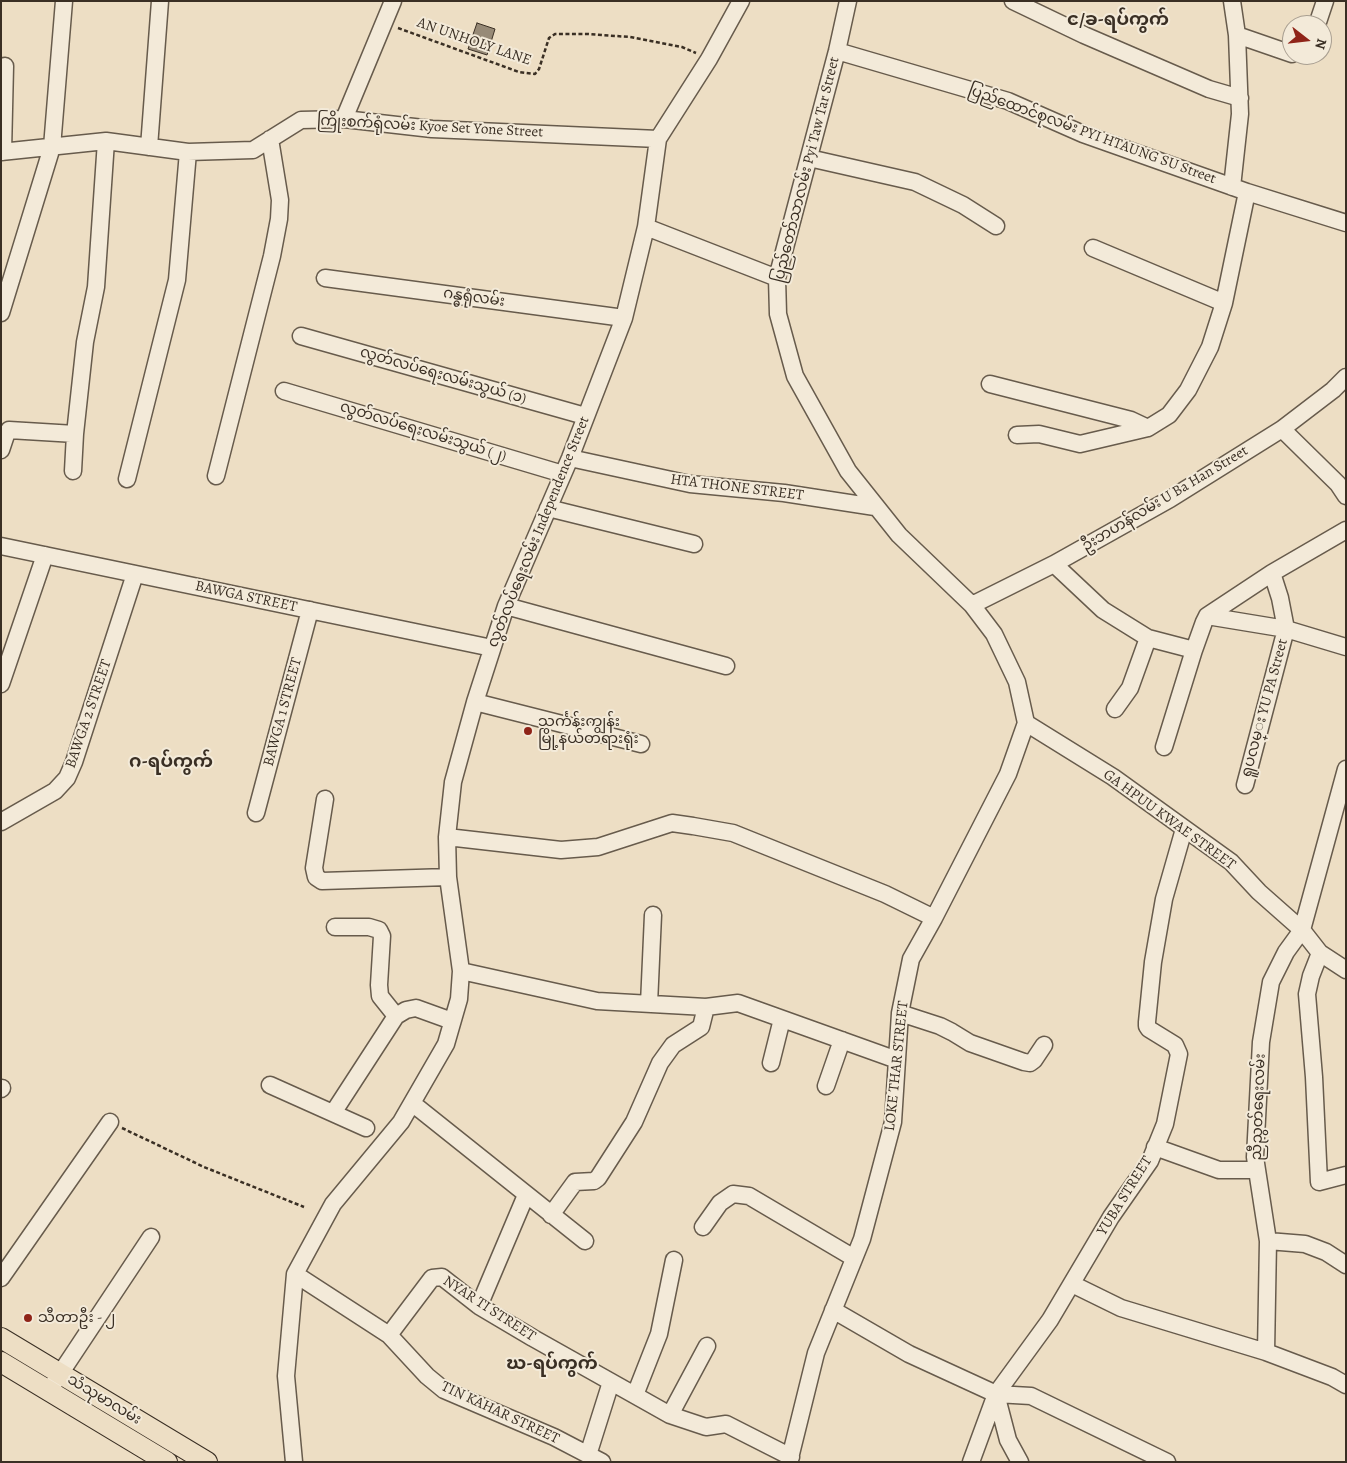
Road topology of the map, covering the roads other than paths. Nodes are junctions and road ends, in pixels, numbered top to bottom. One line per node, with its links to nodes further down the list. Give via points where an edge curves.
1 (64, 1): 19 (street)
2 (160, 1): 20 (street)
3 (393, 1): 15 (street)
4 (741, 1): 16 (street, လွတ်လပ်ရေးလမ်း Independence Street, via 709,59)
5 (848, 1): 11 (street, ပြည်တော်သာလမ်း Pyi Taw Tar Street)
6 (1013, 1): 14 (street, via 1209,89)
7 (1232, 1): 10 (street)
8 (1325, 1): 9 (street)
9 (1320, 15)
10 (1237, 35): 12 (street); 14 (street)
11 (836, 51): 23 (street, ပြည်တော်သာလမ်း Pyi Taw Tar Street); 24 (street, ပြည်ထောင်စုလမ်း PYI HTAUNG SU Street, via 1008,101 1083,134)
12 (1282, 51)
13 (5, 66): 21 (street)
14 (1240, 98): 24 (street)
15 (344, 119): 16 (street, ကြိုးစက်ရုံလမ်း Kyoe Set Yone Street, via 432,130); 17 (street, ကြိုးစက်ရုံလမ်း Kyoe Set Yone Street, via 301,120)
16 (658, 138): 27 (street, လွတ်လပ်ရေးလမ်း Independence Street)
17 (270, 139): 22 (street, ကြိုးစက်ရုံလမ်း Kyoe Set Yone Street, via 253,150); 47 (street, via 280,219)
18 (106, 141): 19 (street, ကြိုးစက်ရုံလမ်း Kyoe Set Yone Street); 20 (street, ကြိုးစက်ရုံလမ်း Kyoe Set Yone Street); 41 (street, via 96,287 85,342)
19 (52, 147): 21 (street, ကြိုးစက်ရုံလမ်း Kyoe Set Yone Street); 32 (street)
20 (150, 147): 22 (street, ကြိုးစက်ရုံလမ်း Kyoe Set Yone Street)
21 (2, 152)
22 (188, 152): 48 (street, via 177,280)
23 (808, 158): 26 (street, via 915,182 963,205); 30 (street, ပြည်တော်သာလမ်း Pyi Taw Tar Street)
24 (1239, 189): 25 (street, ပြည်ထောင်စုလမ်း PYI HTAUNG SU Street); 31 (street)
25 (1346, 223)
26 (996, 226)
27 (646, 227): 30 (street); 33 (street, လွတ်လပ်ရေးလမ်း Independence Street)
28 (1093, 248): 31 (street)
29 (325, 278): 33 (street, ဂန္ဓရုံလမ်း)
30 (778, 278): 50 (street, ပြည်တော်သာလမ်း Pyi Taw Tar Street, via 778,314 795,376 848,472)
31 (1224, 304): 39 (street, via 1210,347 1188,390 1170,415)
32 (1, 313)
33 (624, 318): 38 (street, လွတ်လပ်ရေးလမ်း Independence Street)
34 (301, 336): 38 (street, လွတ်လပ်ရေးလမ်းသွယ် (၁))
35 (1346, 377): 40 (street, ဦးဘဟန်လမ်း U Ba Han Street)
36 (990, 384): 39 (street, via 1131,420)
37 (284, 391): 46 (street, လွတ်လပ်ရေးလမ်းသွယ် (၂))
38 (585, 416): 44 (street, လွတ်လပ်ရေးလမ်း Independence Street)
39 (1148, 428): 42 (street, via 1080,444 1040,434)
40 (1282, 429): 49 (street, via 1338,484); 56 (street, ဦးဘဟန်လမ်း U Ba Han Street, via 1170,499)
41 (75, 434): 43 (street, via 9,430); 45 (street)
42 (1017, 435)
43 (1, 450)
44 (570, 458): 46 (street, လွတ်လပ်ရေးလမ်း Independence Street); 50 (street, HTA THONE STREET, via 690,484)
45 (74, 471)
46 (563, 474): 51 (street, လွတ်လပ်ရေးလမ်း Independence Street)
47 (216, 476)
48 (127, 479)
49 (1346, 496)
50 (875, 506): 59 (street, ပြည်တော်သာလမ်း Pyi Taw Tar Street, via 899,535)
51 (548, 508): 53 (street); 60 (street, လွတ်လပ်ရေးလမ်း Independence Street)
52 (1346, 530): 57 (street)
53 (694, 544)
54 (1, 546): 55 (street, BAWGA STREET)
55 (45, 555): 58 (street, BAWGA STREET); 69 (street)
56 (1054, 564): 59 (street, ဦးဘဟန်လမ်း U Ba Han Street); 64 (street, via 1103,610)
57 (1272, 573): 62 (street); 63 (street, ရူပလမ္း YU PA Street)
58 (135, 574): 61 (street, BAWGA STREET); 79 (street, BAWGA 2 STREET, via 67,778 55,791)
59 (972, 605): 72 (street, via 994,634 1017,682)
60 (506, 606): 66 (street, လွတ်လပ်ရေးလမ်း Independence Street); 68 (street)
61 (310, 610): 66 (street, BAWGA STREET); 78 (street, BAWGA 1 STREET)
62 (1207, 616): 63 (street); 67 (street)
63 (1286, 629): 65 (street); 76 (street, ရူပလမ္း YU PA Street)
64 (1148, 638): 67 (street); 71 (street, via 1130,688)
65 (1346, 647)
66 (492, 648): 70 (street, လွတ်လပ်ရေးလမ်း Independence Street)
67 (1194, 650): 74 (street)
68 (726, 666)
69 (1, 684)
70 (475, 702): 73 (street); 81 (street, လွတ်လပ်ရေးလမ်း Independence Street, via 453,782)
71 (1116, 709)
72 (1026, 723): 80 (street, GA HPUU KWAE STREET, via 1112,777); 84 (street, LOKE THAR STREET, via 1008,774)
73 (641, 744)
74 (1164, 747)
75 (1346, 769): 86 (street)
76 (1245, 785)
77 (325, 799): 82 (street, via 314,868 316,877 322,881)
78 (256, 813)
79 (1, 822)
80 (1184, 829): 86 (street, GA HPUU KWAE STREET, via 1231,862); 106 (street, YUBA STREET, via 1164,899 1147,1022 1149,1029 1175,1045 1179,1054 1165,1124)
81 (446, 837): 82 (street, လွတ်လပ်ရေးလမ်း Independence Street); 84 (street, via 561,850 598,847 672,823 693,826 733,833 885,894)
82 (448, 877): 89 (street, လွတ်လပ်ရေးလမ်း Independence Street)
83 (653, 915): 90 (street)
84 (934, 918): 92 (street, LOKE THAR STREET, via 911,959)
85 (335, 927): 93 (street, via 378,930 382,936 380,996)
86 (1302, 930): 87 (street, GA HPUU KWAE STREET); 107 (street, ညီညွတ်ရေးလမ်း, via 1271,982 1261,1042)
87 (1320, 953): 88 (street, GA HPUU KWAE STREET); 108 (street, via 1307,994 1319,1182)
88 (1346, 970)
89 (461, 972): 90 (street, via 597,1001); 95 (street, လွတ်လပ်ရေးလမ်း Independence Street, via 459,999)
90 (649, 1004): 91 (street)
91 (706, 1007): 94 (street, via 738,1003); 110 (street, via 701,1028 673,1045 660,1063 634,1122 598,1178 575,1182)
92 (900, 1013): 97 (street, via 940,1026 970,1043 1024,1062 1034,1060); 98 (street, LOKE THAR STREET)
93 (396, 1016): 95 (street, via 416,1008); 103 (street)
94 (782, 1019): 96 (street); 99 (street)
95 (452, 1021): 102 (street, လွတ်လပ်ရေးလမ်း Independence Street, via 446,1044)
96 (842, 1040): 98 (street); 101 (street)
97 (1044, 1045)
98 (897, 1060): 115 (street, LOKE THAR STREET, via 893,1122)
99 (771, 1063)
100 (270, 1085): 103 (street)
101 (826, 1086)
102 (412, 1104): 109 (street); 118 (street, လွတ်လပ်ရေးလမ်း Independence Street, via 401,1122 333,1204)
103 (333, 1114): 105 (street)
104 (110, 1122): 119 (street)
105 (366, 1128)
106 (1155, 1147): 107 (street, via 1219,1170); 120 (street, YUBA STREET)
107 (1257, 1170): 114 (street, ညီညွတ်ရေးလမ်း)
108 (1346, 1175)
109 (526, 1194): 110 (street); 121 (street)
110 (551, 1215): 113 (street)
111 (703, 1227): 115 (street, via 720,1203 733,1194 749,1196)
112 (151, 1237): 128 (street)
113 (585, 1241)
114 (1268, 1241): 117 (street, via 1305,1244); 126 (street, ညီညွတ်ရေးလမ်း)
115 (854, 1258): 122 (street, LOKE THAR STREET)
116 (674, 1260): 133 (street, via 659,1334)
117 (1346, 1265)
118 (295, 1274): 123 (street); 139 (street, လွတ်လပ်ရေးလမ်း Independence Street, via 286,1376)
119 (1, 1278)
120 (1072, 1284): 126 (street, via 1121,1308); 132 (street, YUBA STREET)
121 (479, 1306): 123 (street, NYAR TI STREET, via 442,1277 432,1278); 129 (street, NYAR TI STREET)
122 (833, 1310): 132 (street, via 909,1354); 136 (street, LOKE THAR STREET, via 816,1353)
123 (390, 1335): 135 (street, TIN KAHAR STREET, via 444,1390)
124 (1, 1338): 128 (main road, သံသုမာလမ်း)
125 (707, 1346): 134 (street)
126 (1266, 1352): 130 (street)
127 (1, 1362): 131 (main road, သံသုမာလမ်း)
128 (60, 1374): 131 (street); 138 (main road, သံသုမာလမ်း)
129 (611, 1382): 133 (street, NYAR TI STREET); 135 (street)
130 (1346, 1385)
131 (49, 1391): 137 (main road, သံသုမာလမ်း)
132 (996, 1394): 140 (street, YUBA STREET); 141 (street, via 1008,1440); 142 (street, via 1031,1396)
133 (635, 1395): 134 (street, NYAR TI STREET)
134 (670, 1415): 136 (street, NYAR TI STREET, via 706,1427 726,1424)
135 (595, 1458)
136 (790, 1459)
137 (167, 1462)
138 (207, 1462)
139 (294, 1462)
140 (971, 1462)
141 (1020, 1462)
142 (1167, 1462)

